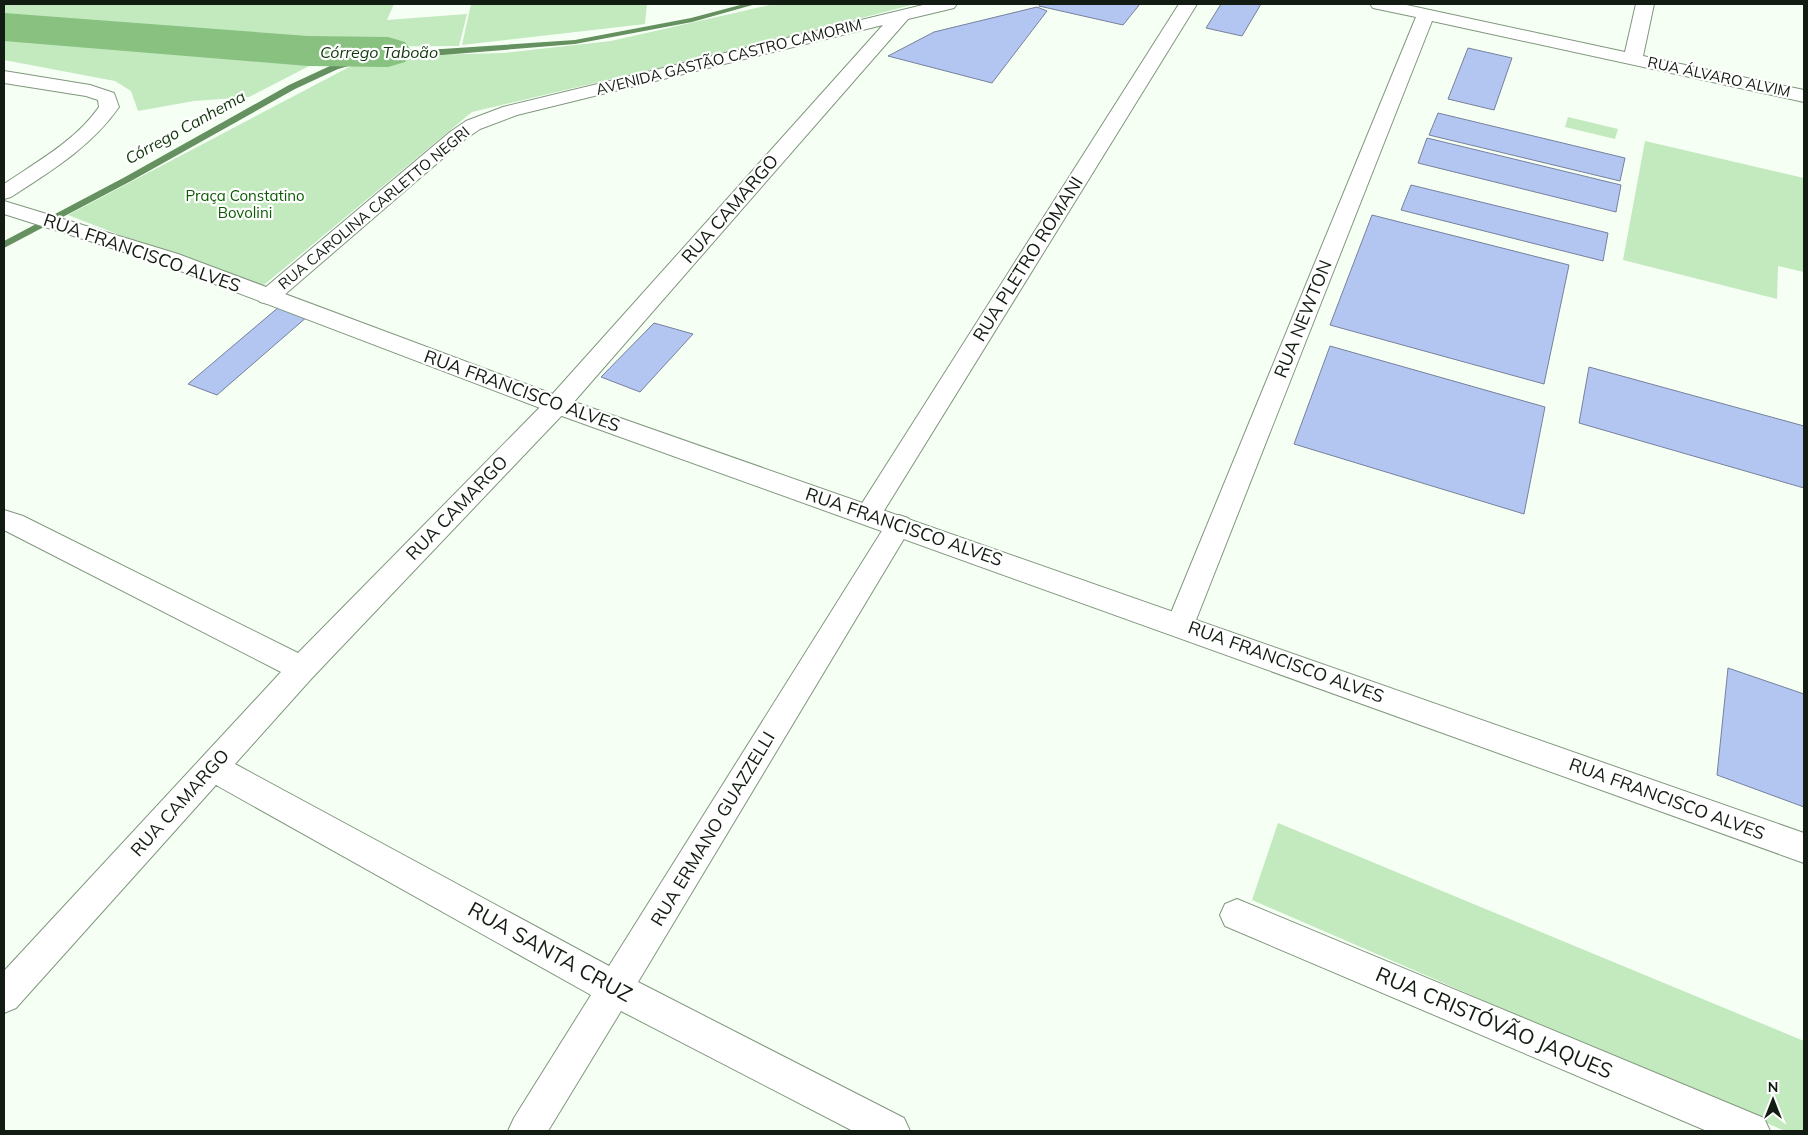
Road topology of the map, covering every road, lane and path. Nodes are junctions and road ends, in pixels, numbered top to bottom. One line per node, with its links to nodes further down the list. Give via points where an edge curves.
1 (948, 4): 5 (street, AVENIDA GASTÃO CASTRO CAMORIM)
2 (1188, 4): 15 (street, RUA PLETRO ROMANI)
3 (1379, 4): 6 (street)
4 (1646, 4): 7 (street)
5 (903, 14): 10 (street, AVENIDA GASTÃO CASTRO CAMORIM); 14 (street, RUA CAMARGO)
6 (1426, 14): 7 (street); 18 (street, RUA NEWTON)
7 (1633, 58): 9 (street, RUA ÁLVARO ALVIM)
8 (4, 77): 11 (street, via 90,91 106,97 109,107 94,129 77,143)
9 (1804, 96)
10 (510, 111): 13 (street, RUA CAROLINA CARLETTO NEGRI, via 457,136)
11 (4, 193)
12 (13, 209): 13 (street, RUA FRANCISCO ALVES, via 170,260)
13 (268, 297): 14 (street, RUA FRANCISCO ALVES)
14 (557, 405): 15 (street, RUA FRANCISCO ALVES); 19 (street, RUA CAMARGO)
15 (868, 514): 17 (street, RUA FRANCISCO ALVES)
16 (4, 520): 19 (street)
17 (899, 525): 18 (street, RUA FRANCISCO ALVES); 23 (street, RUA ERMANO GUAZZELLI)
18 (1180, 625): 21 (street, RUA FRANCISCO ALVES)
19 (302, 669): 20 (street, RUA CAMARGO)
20 (212, 768): 23 (street, RUA SANTA CRUZ); 24 (street, RUA CAMARGO)
21 (1804, 848)
22 (1237, 915): 27 (street, RUA CRISTÓVÃO JAQUES)
23 (615, 989): 25 (street, RUA ERMANO GUAZZELLI); 26 (street, RUA SANTA CRUZ)
24 (4, 996)
25 (527, 1131)
26 (891, 1131)
27 (1751, 1131)

